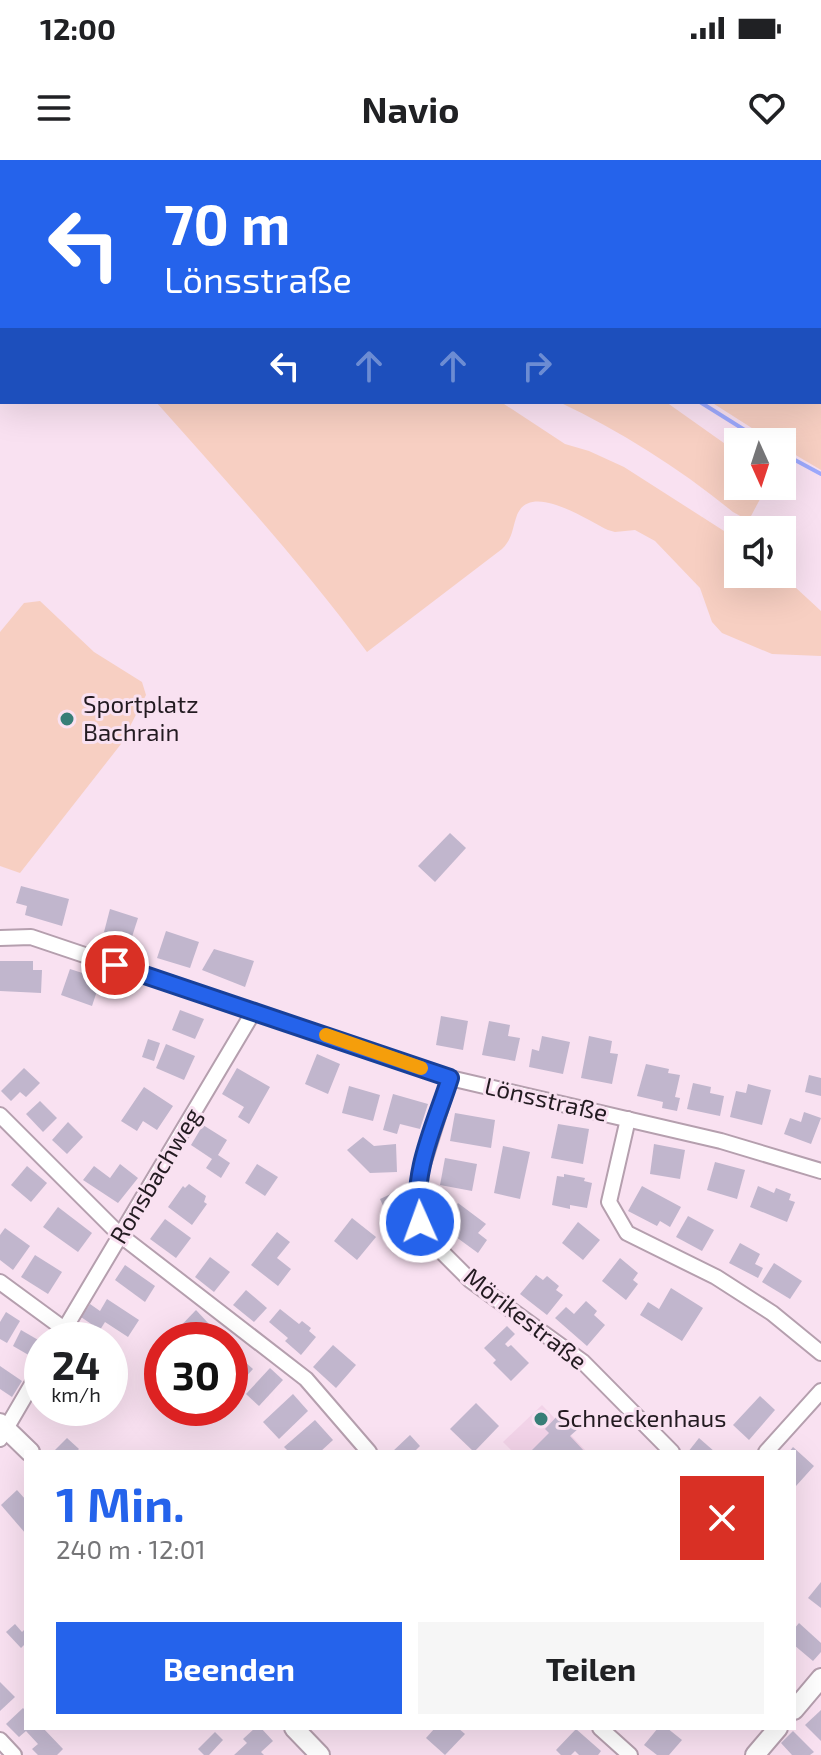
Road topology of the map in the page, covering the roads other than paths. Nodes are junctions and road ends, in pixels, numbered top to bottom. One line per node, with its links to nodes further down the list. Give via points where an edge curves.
1 (0, 938): 2 (street, Lönsstraße, via 31,937)
2 (254, 1011): 3 (street, Lönsstraße); 7 (street, Ronsbachweg)
3 (450, 1078): 5 (street, Lönsstraße); 17 (street, Mörikestraße, via 419,1177 417,1206 426,1236 470,1280 583,1362)
4 (0, 1115): 7 (street)
5 (628, 1119): 6 (street, Lönsstraße); 11 (street, via 609,1202 627,1233 716,1277)
6 (819, 1167)
7 (120, 1235): 10 (street, Ronsbachweg); 16 (street, via 306,1379)
8 (0, 1282): 9 (street)
9 (47, 1322)
10 (68, 1322)
11 (821, 1353)
12 (821, 1391): 18 (street)
13 (24, 1395): 14 (street)
14 (2, 1430): 15 (main road)
15 (27, 1450)
16 (367, 1450)
17 (670, 1450)
18 (768, 1450)
19 (821, 1678): 20 (main road)
20 (796, 1708)
21 (296, 1730): 26 (main road)
22 (602, 1730): 27 (street)
23 (776, 1730): 28 (main road)
24 (0, 1740): 25 (street)
25 (14, 1755)
26 (320, 1755)
27 (629, 1755)
28 (755, 1755)

